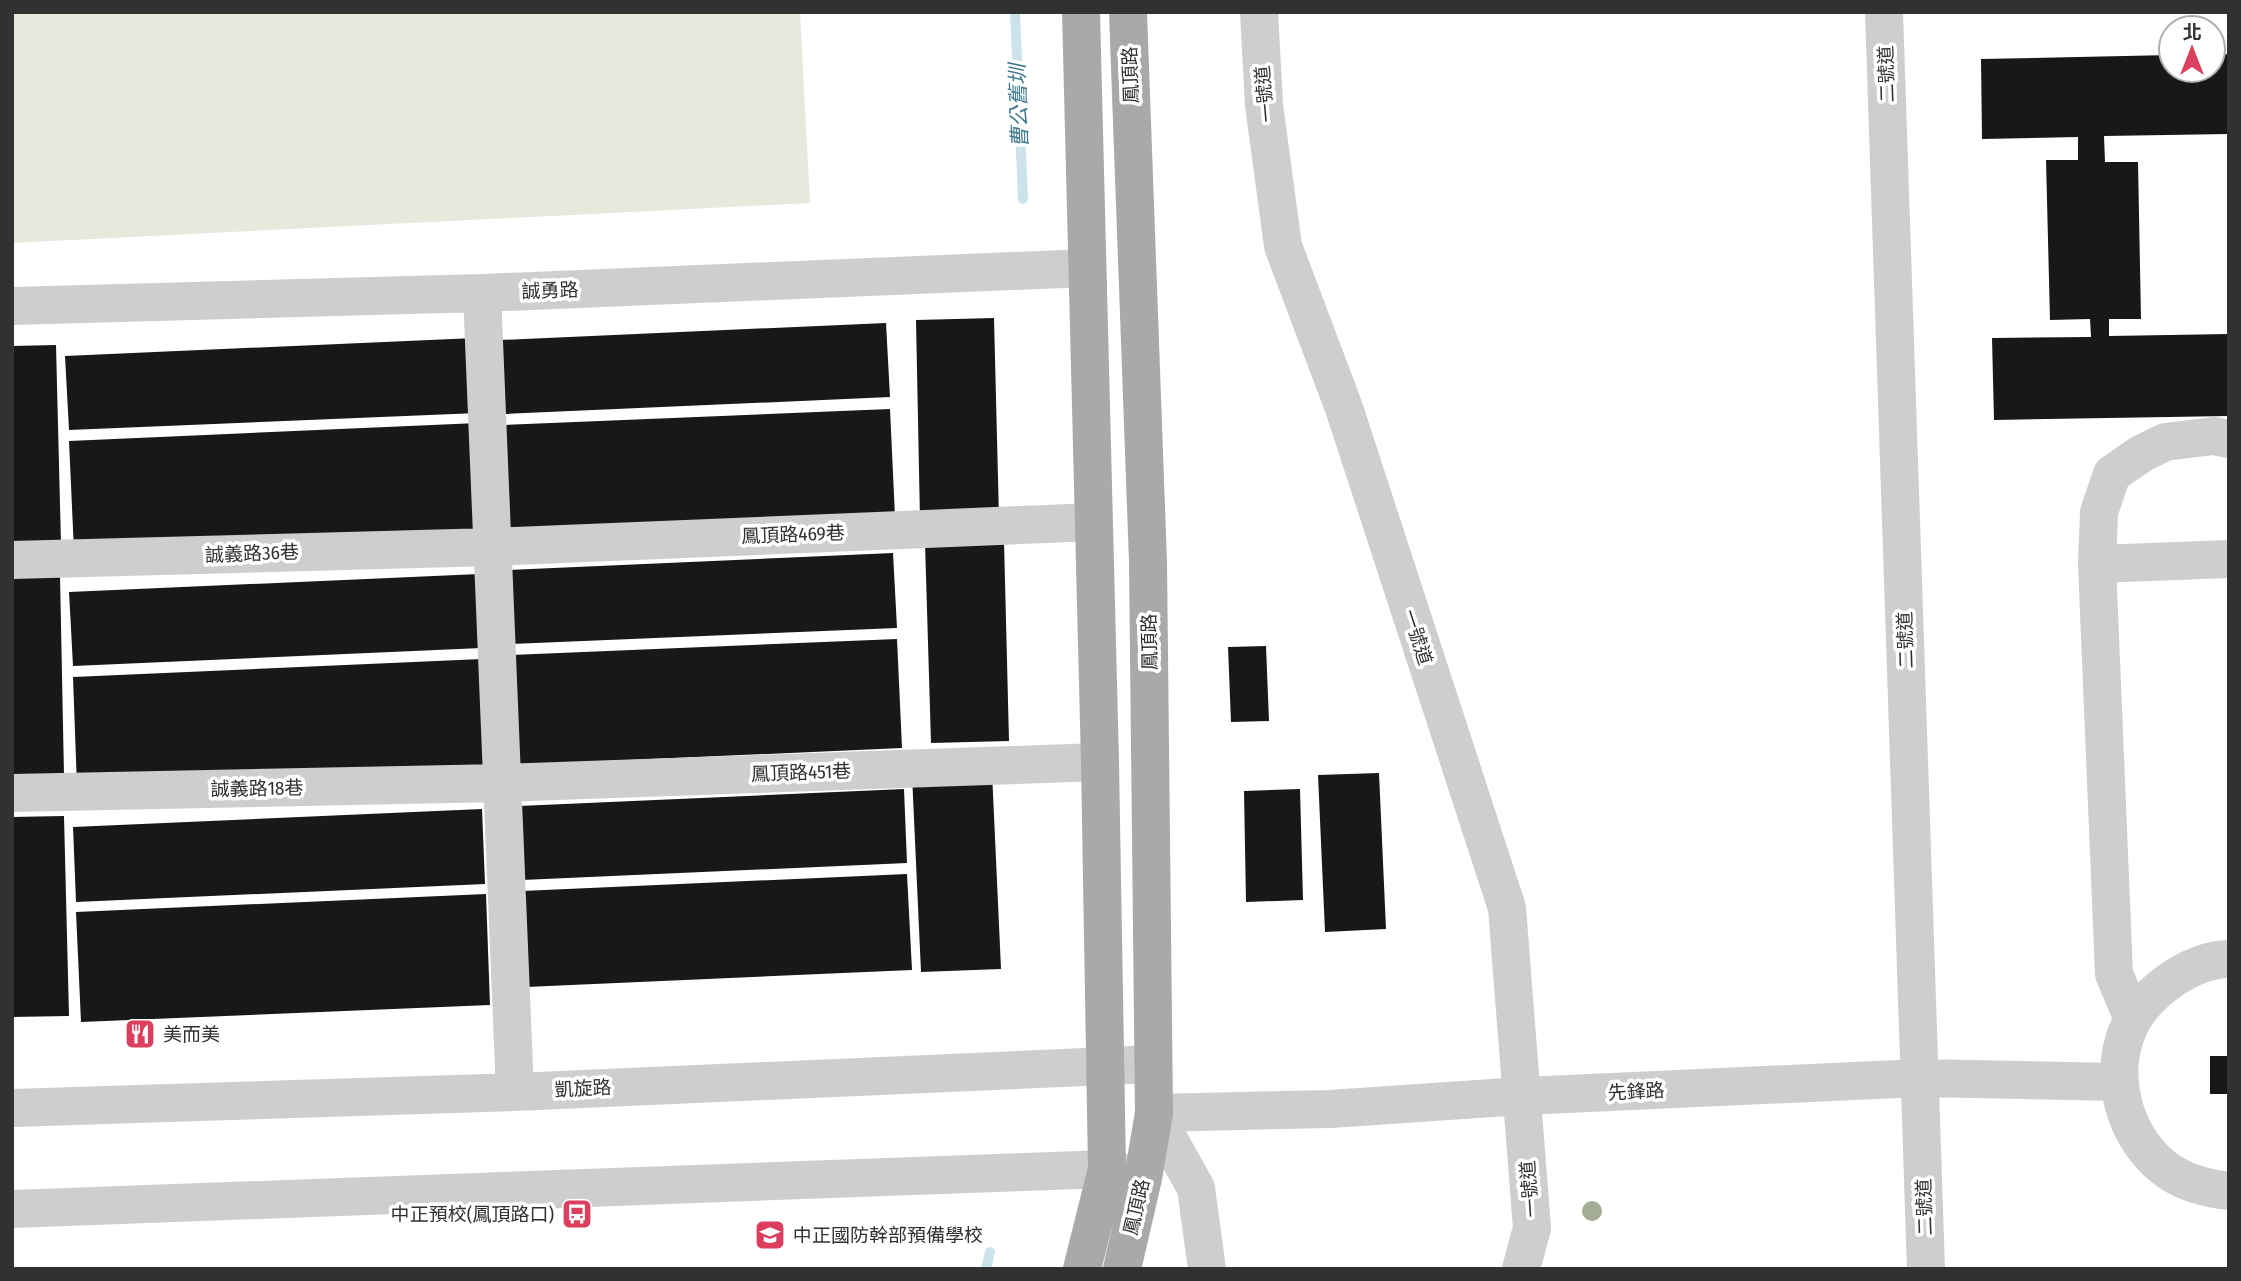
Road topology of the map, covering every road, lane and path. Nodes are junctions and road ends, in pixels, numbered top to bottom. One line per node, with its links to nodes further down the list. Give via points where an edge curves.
1 (1081, 12): 5 (main road, 鳳頂路)
2 (1128, 12): 19 (main road, 鳳頂路, via 1148,562)
3 (1259, 12): 24 (street, 一號道, via 1264,105 1283,246 1344,408 1507,908)
4 (1884, 12): 21 (street, 二號道)
5 (1087, 268): 6 (street, 誠勇路); 9 (main road, 鳳頂路)
6 (482, 293): 7 (street, 誠勇路); 10 (street)
7 (12, 306)
8 (2229, 439): 13 (street, via 2214,436 2165,442 2112,474 2099,512)
9 (1093, 522): 10 (street, 鳳頂路469巷); 14 (main road, 鳳頂路)
10 (492, 547): 12 (street, 誠義路36巷); 15 (street)
11 (2229, 559): 13 (street)
12 (12, 560)
13 (2097, 564): 18 (street, via 2114,974)
14 (1100, 762): 15 (street, 鳳頂路451巷); 20 (main road, 鳳頂路)
15 (501, 783): 16 (street, 誠義路18巷); 23 (street)
16 (12, 793)
17 (2229, 959): 18 (street, via 2188,969 2156,990)
18 (2133, 1019): 22 (street, via 2122,1049)
19 (1153, 1064): 20 (street, 凱旋路); 26 (main road, 鳳頂路)
20 (1105, 1068): 23 (street, 凱旋路); 27 (main road, 鳳頂路)
21 (1920, 1078): 22 (street, 先鋒路); 24 (street, 先鋒路); 35 (street, 二號道)
22 (2119, 1082): 29 (street, via 2127,1118 2145,1150 2173,1174 2207,1188)
23 (515, 1091): 25 (street, 凱旋路)
24 (1522, 1096): 26 (street, 先鋒路, via 1330,1109); 34 (street, 一號道, via 1532,1228)
25 (12, 1108)
26 (1154, 1113): 28 (main road, 鳳頂路); 33 (street, via 1196,1188)
27 (1107, 1169): 28 (street); 30 (street); 31 (main road, 鳳頂路)
28 (1143, 1178): 32 (main road, 鳳頂路)
29 (2229, 1191)
30 (12, 1209)
31 (1082, 1269)
32 (1122, 1269)
33 (1207, 1269)
34 (1521, 1269)
35 (1926, 1269)

